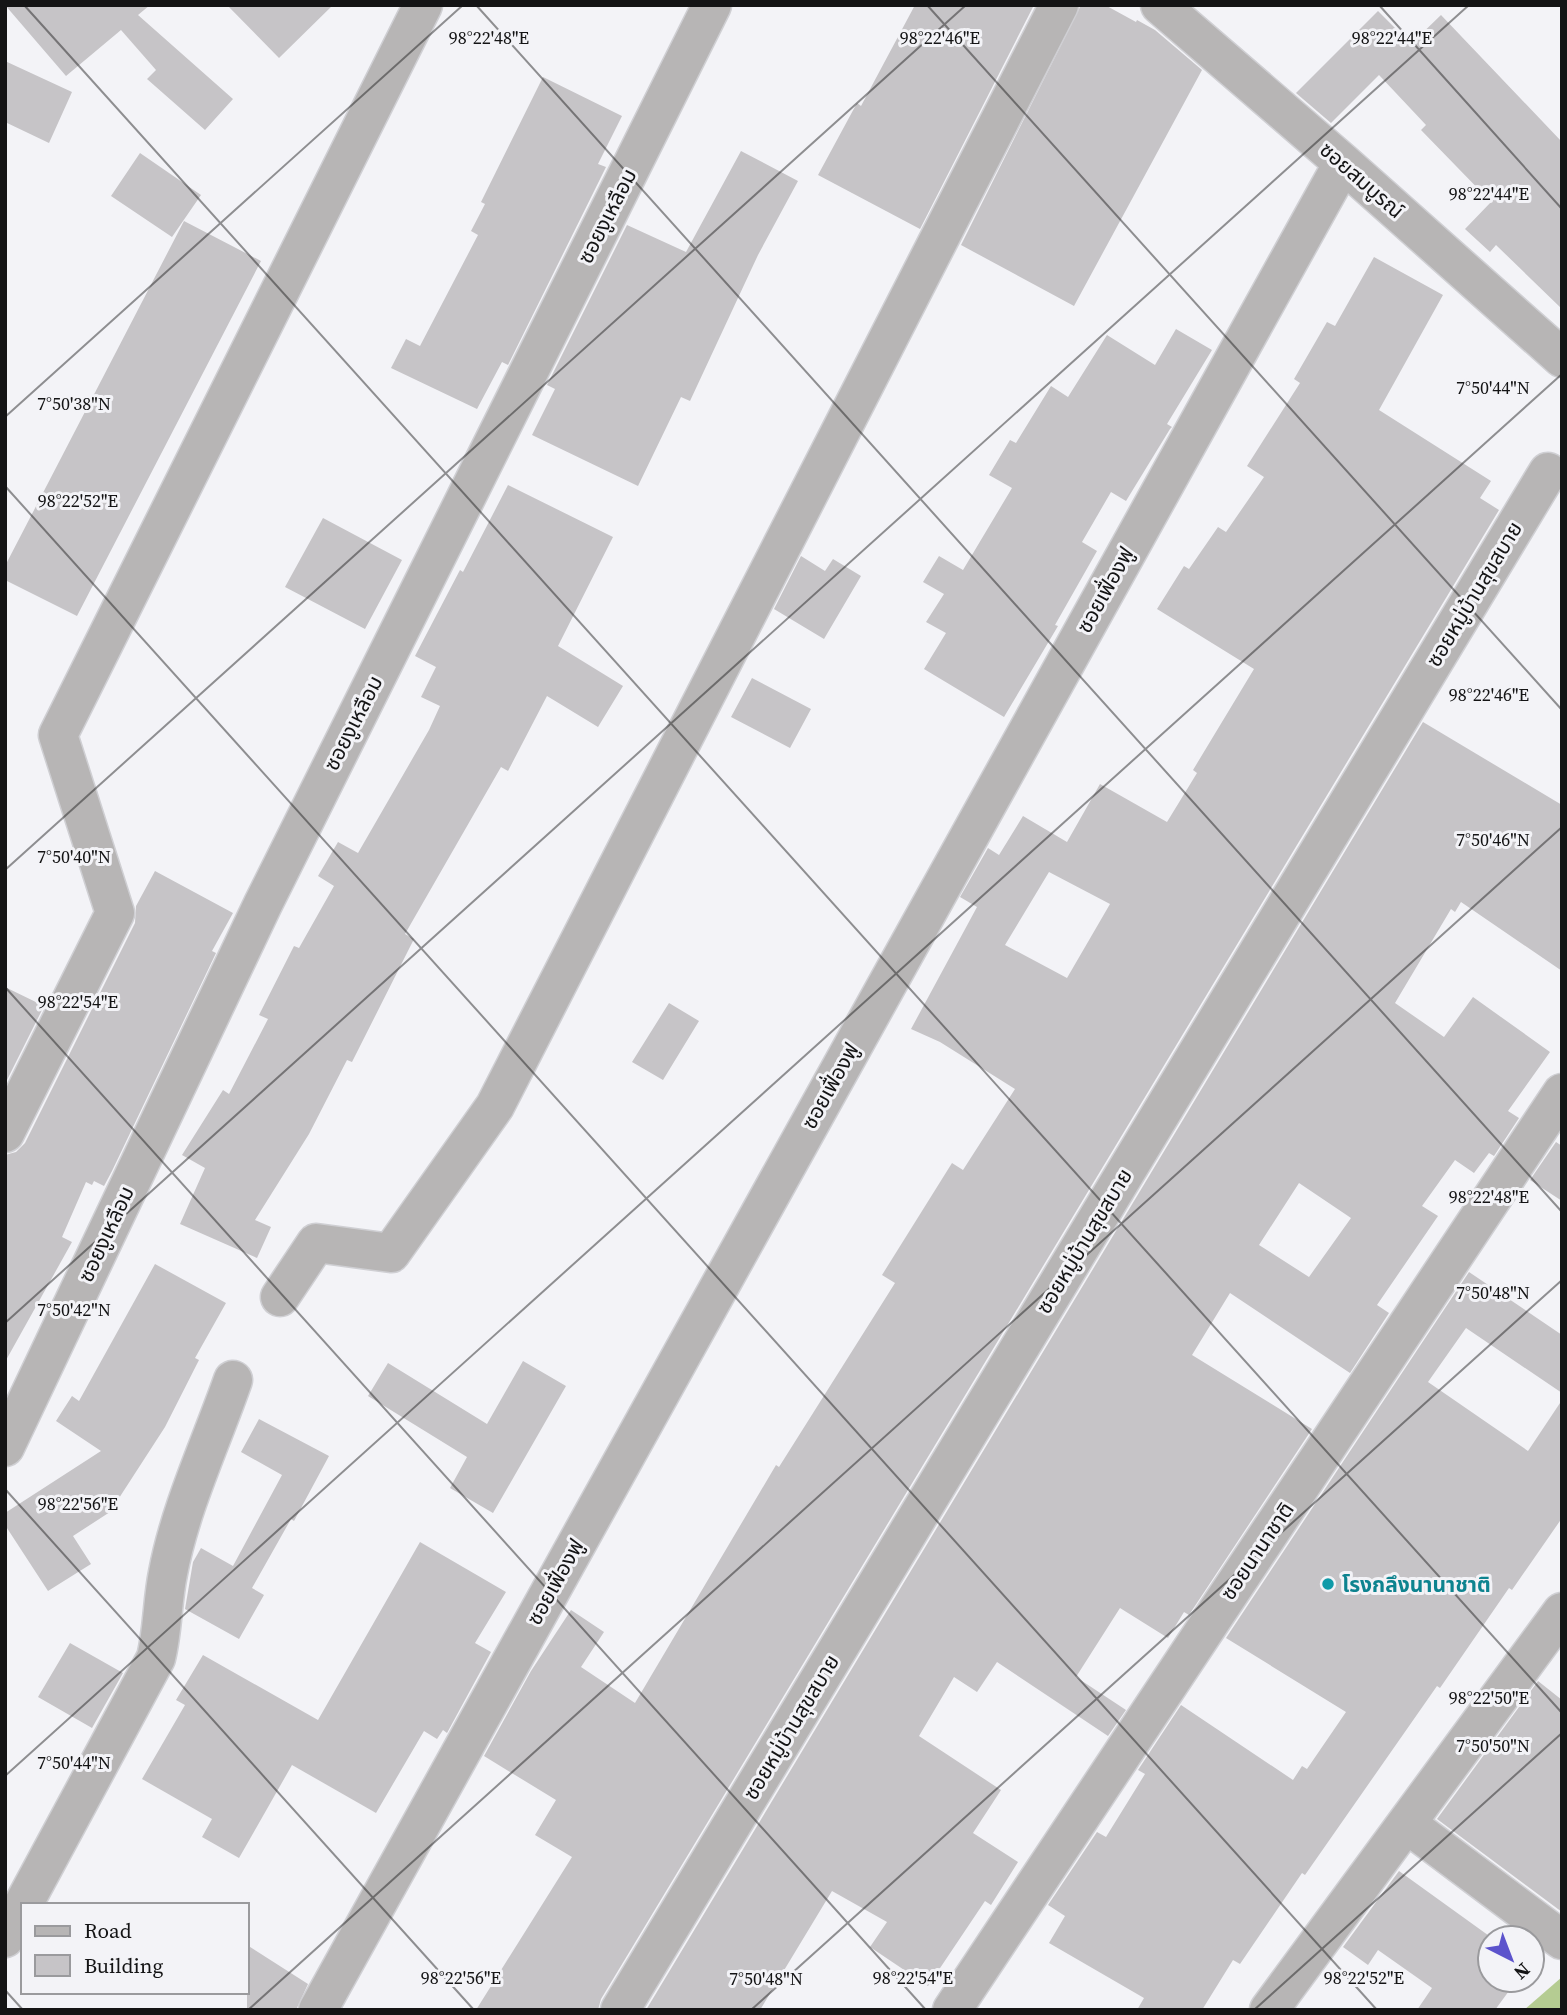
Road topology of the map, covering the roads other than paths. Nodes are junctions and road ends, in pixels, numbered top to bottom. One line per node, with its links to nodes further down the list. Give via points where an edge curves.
1 (423, 5): 9 (street, via 58,735 115,913)
2 (712, 5): 12 (street, ซอยงูเหลือม, via 263,904)
3 (1059, 5): 10 (street, via 495,1106 391,1253 316,1243)
4 (1160, 5): 5 (street, ซอยสมบูรณ์)
5 (1343, 163): 6 (street, ซอยสมบูรณ์); 19 (street, ซอยเฟื่องฟู)
6 (1562, 358)
7 (1548, 472): 20 (street, ซอยหมู่บ้านสุขสบาย)
8 (1562, 1093): 21 (street, ซอยนานาชาติ)
9 (5, 1133)
10 (280, 1297)
11 (233, 1380): 15 (street, via 177,1537 156,1658)
12 (5, 1447)
13 (1556, 1632): 14 (street)
14 (1407, 1824): 18 (street); 22 (street)
15 (24, 1903)
16 (21, 1909): 17 (street)
17 (5, 1938)
18 (1562, 1940)
19 (318, 2010)
20 (620, 2010)
21 (952, 2010)
22 (1269, 2010)

